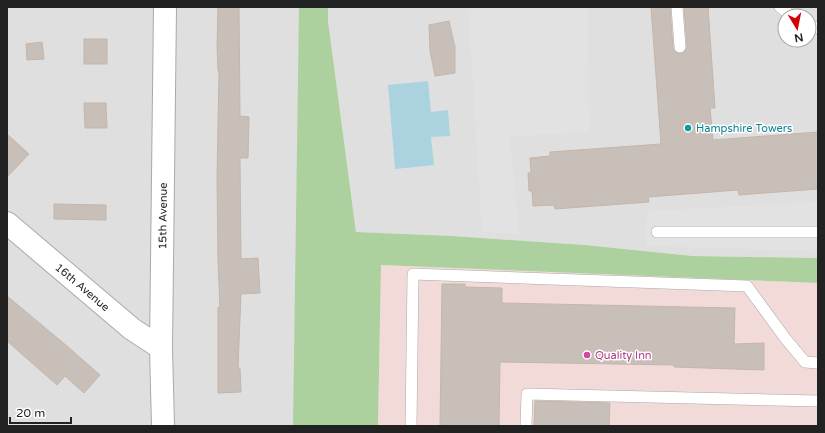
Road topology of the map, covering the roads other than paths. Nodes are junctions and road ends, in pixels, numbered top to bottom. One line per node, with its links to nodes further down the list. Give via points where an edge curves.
1 (165, 7): 7 (street, 15th Avenue)
2 (677, 7): 3 (lane)
3 (680, 47)
4 (7, 223): 7 (street, 16th Avenue, via 132,329)
5 (657, 232): 6 (lane)
6 (818, 232)
7 (161, 348): 10 (street, 15th Avenue)
8 (818, 363): 11 (lane, via 805,362 747,286 413,274)
9 (818, 401): 12 (lane, via 527,394)
10 (163, 426)
11 (412, 426)
12 (526, 426)

